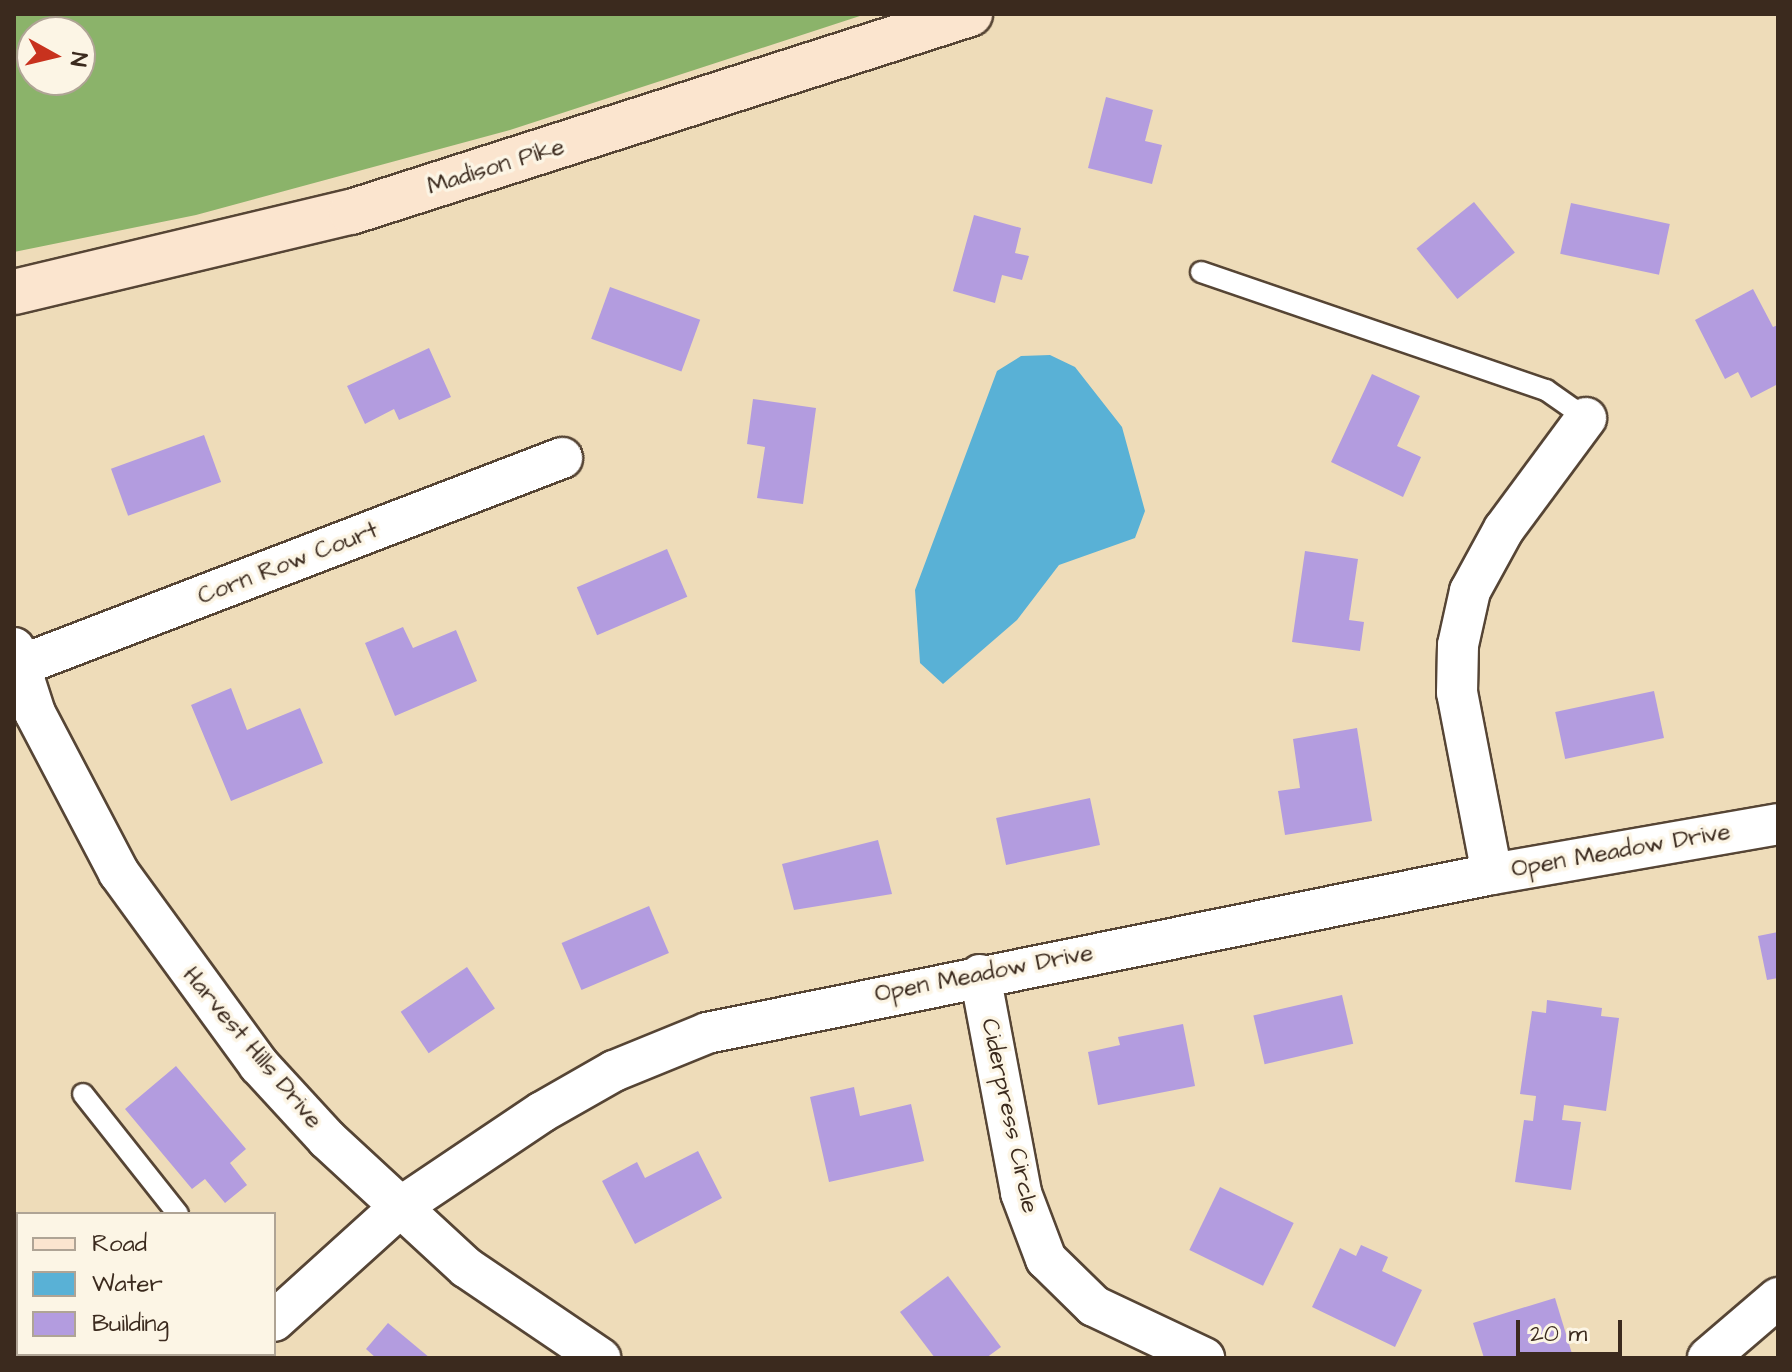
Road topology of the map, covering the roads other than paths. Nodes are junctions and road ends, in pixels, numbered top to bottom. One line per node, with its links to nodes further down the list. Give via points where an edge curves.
1 (970, 14): 3 (street, Madison Pike, via 351,212)
2 (1201, 272): 4 (lane, via 1546,390)
3 (14, 292)
4 (1586, 418): 8 (street, via 1504,529 1470,591 1458,645 1457,693)
5 (562, 458): 6 (street, Corn Row Court)
6 (16, 661): 11 (street, Harvest Hills Drive, via 70,786 165,941 259,1065)
7 (1778, 824): 8 (street, Open Meadow Drive)
8 (1492, 874): 9 (street, Open Meadow Drive)
9 (980, 975): 11 (street, Open Meadow Drive, via 707,1033 578,1091); 16 (street, Ciderpress Circle, via 1021,1193 1046,1259 1094,1306)
10 (83, 1094): 12 (lane)
11 (399, 1208): 14 (street, Open Meadow Drive); 15 (street, Harvest Hills Drive, via 467,1268)
12 (176, 1212)
13 (1778, 1298): 17 (street)
14 (276, 1319)
15 (600, 1358)
16 (1204, 1358)
17 (1708, 1358)

